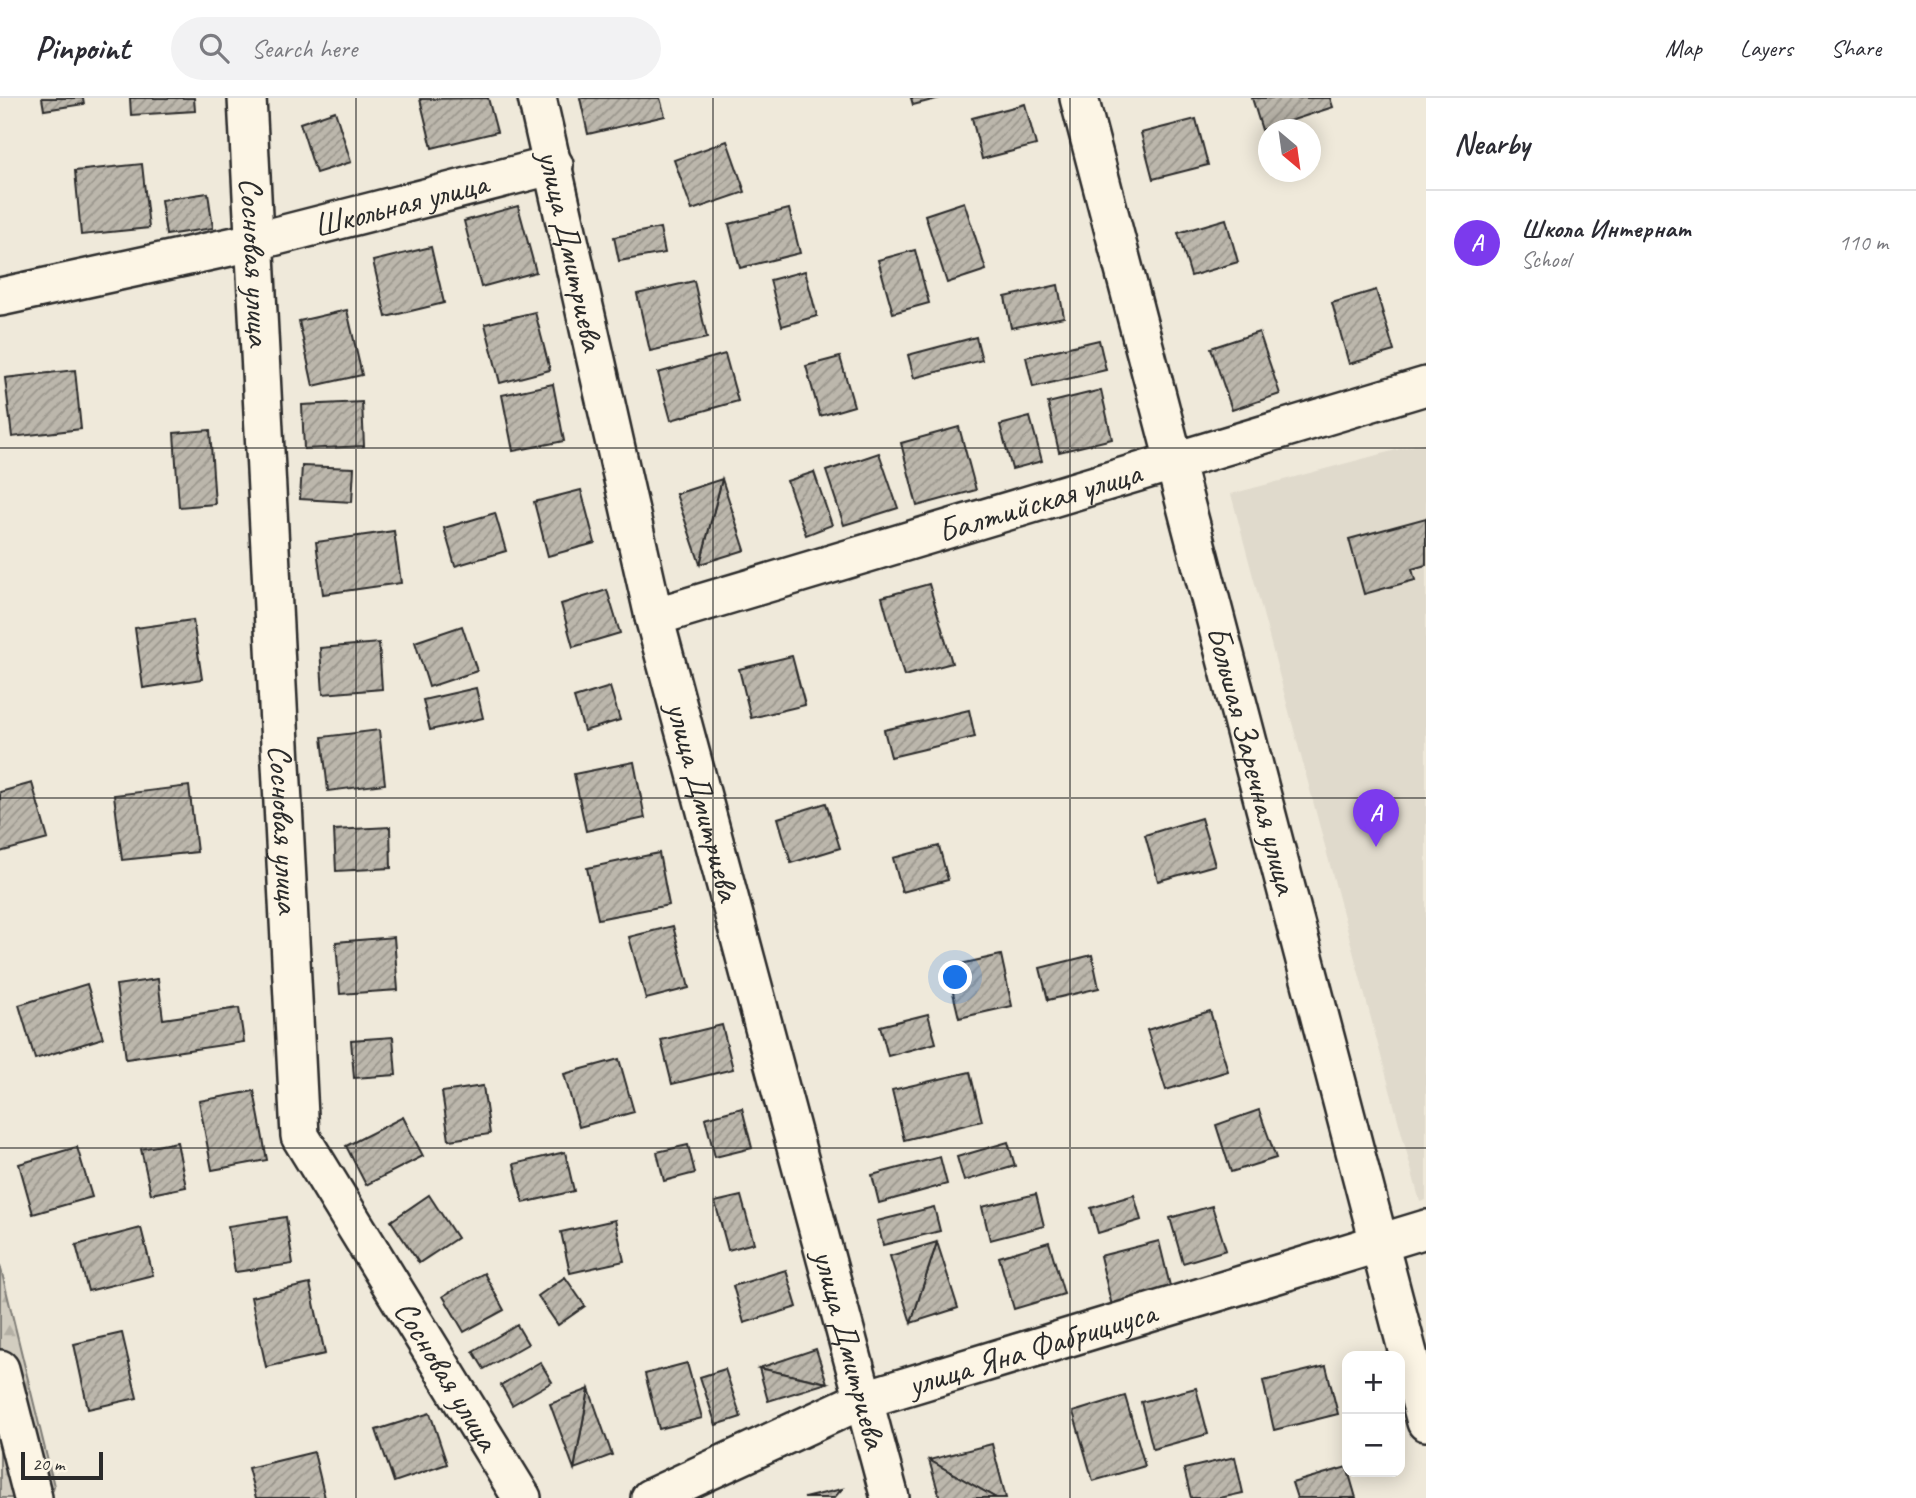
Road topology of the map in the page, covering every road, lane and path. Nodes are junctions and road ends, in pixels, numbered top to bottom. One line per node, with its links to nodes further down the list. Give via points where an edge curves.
1 (247, 98): 5 (street, Сосновая улица)
2 (537, 98): 4 (street, улица Дмитриева)
3 (1079, 98): 8 (street, Большая Заречная улица)
4 (554, 165): 5 (street, Школьная улица); 9 (street, улица Дмитриева)
5 (253, 242): 6 (street, Школьная улица); 16 (street, Сосновая улица, via 300,1136)
6 (0, 297)
7 (1426, 386): 8 (street, Балтийская улица)
8 (1173, 462): 9 (street, Балтийская улица); 11 (street, Большая Заречная улица)
9 (654, 617): 13 (street, улица Дмитриева)
10 (1426, 1229): 11 (street, улица Яна Фабрициуса)
11 (1377, 1242): 13 (street, улица Яна Фабрициуса); 14 (street, Большая Заречная улица)
12 (0, 1369): 15 (street)
13 (862, 1400): 17 (street, улица Яна Фабрициуса); 18 (street, улица Дмитриева)
14 (1426, 1422)
15 (33, 1498)
16 (522, 1498)
17 (650, 1498)
18 (890, 1498)

